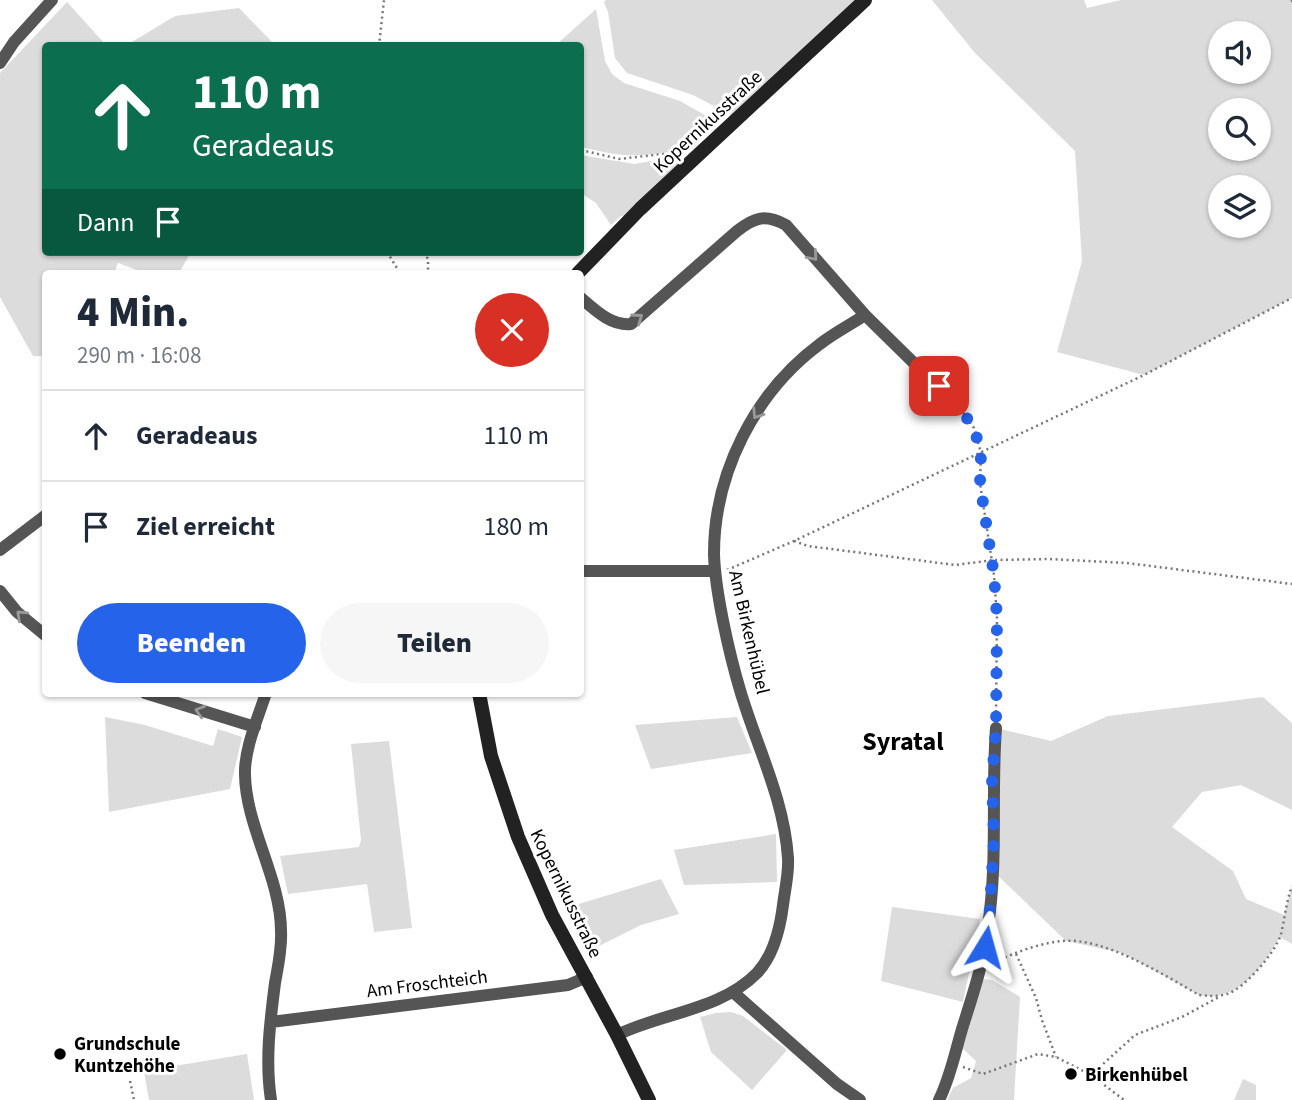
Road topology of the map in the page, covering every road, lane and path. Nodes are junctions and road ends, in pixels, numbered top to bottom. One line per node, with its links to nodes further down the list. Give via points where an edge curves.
1 (52, 0): 5 (street)
2 (383, 0): 4 (path)
3 (865, 0): 7 (street, Kopernikusstraße)
4 (379, 42)
5 (0, 63)
6 (584, 151): 7 (path, via 619,159)
7 (703, 151): 8 (street, Kopernikusstraße)
8 (581, 270)
9 (1292, 298): 13 (path)
10 (584, 300): 11 (street, one-way to 11, via 610,320 631,324 737,230 761,216 786,225)
11 (865, 315): 12 (street, via 924,373); 19 (street, Am Birkenhübel, one-way to 19, via 820,344 777,384 742,438 728,467 718,511)
12 (929, 390): 13 (path, via 939,386 954,400 974,428)
13 (981, 453): 15 (path); 17 (path, via 980,483)
14 (42, 517): 16 (street)
15 (794, 541): 17 (path, via 955,565); 19 (path, via 731,569)
16 (0, 550)
17 (991, 561): 20 (path, via 1127,563); 27 (path, via 997,618)
18 (584, 571): 19 (street)
19 (715, 571): 32 (street, Am Birkenhübel, via 740,691 776,792 788,856 774,946 759,971)
20 (1292, 584)
21 (0, 591): 22 (street, one-way to 21)
22 (42, 633)
23 (158, 697): 26 (street, one-way to 23)
24 (265, 697): 26 (street)
25 (480, 697): 31 (street, Kopernikusstraße, via 491,756 518,837 552,915)
26 (255, 727): 34 (street, via 245,776 281,912)
27 (996, 728): 30 (street, via 989,923)
28 (1292, 886): 33 (path, via 1280,937 1240,986)
29 (1016, 954): 30 (path); 33 (path, via 1066,940 1088,944 1122,953 1199,995); 36 (path)
30 (981, 971): 37 (street)
31 (587, 977): 34 (street, Am Froschteich, via 568,985); 35 (street, Kopernikusstraße)
32 (733, 992): 35 (street, Am Birkenhübel); 43 (street)
33 (1222, 995): 38 (path, via 1135,1035)
34 (271, 1022): 41 (street, via 267,1075)
35 (617, 1035): 42 (street, Kopernikusstraße)
36 (1056, 1057): 37 (path, via 1038,1054 983,1074); 38 (path)
37 (952, 1064): 44 (street)
38 (1091, 1075): 45 (path)
39 (130, 1081): 40 (path)
40 (134, 1100)
41 (271, 1100)
42 (649, 1100)
43 (860, 1100)
44 (939, 1100)
45 (1124, 1100)

